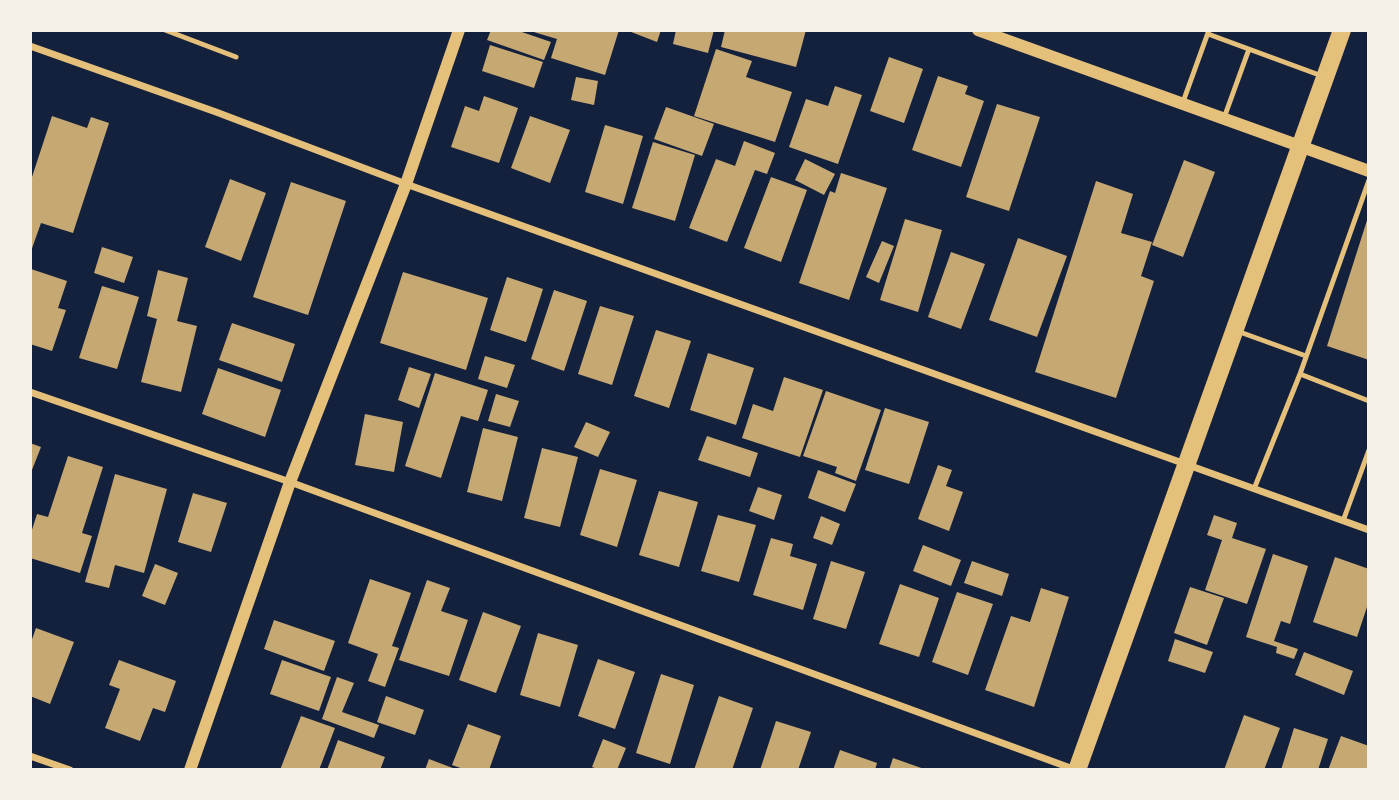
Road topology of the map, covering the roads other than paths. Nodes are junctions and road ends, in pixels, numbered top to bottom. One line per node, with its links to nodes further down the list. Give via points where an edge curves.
1 (165, 30): 8 (lane)
2 (459, 30): 15 (street)
3 (978, 30): 10 (street)
4 (1342, 30): 9 (main road)
5 (1209, 32): 7 (lane); 10 (lane)
6 (30, 46): 15 (street)
7 (1249, 49): 9 (lane); 11 (lane)
8 (236, 57)
9 (1325, 77): 12 (main road)
10 (1182, 103): 11 (street)
11 (1224, 118): 12 (street)
12 (1300, 146): 13 (street); 16 (main road)
13 (1369, 171)
14 (1369, 180): 17 (lane)
15 (406, 184): 22 (street); 23 (street)
16 (1234, 330): 17 (lane); 22 (main road)
17 (1306, 356): 18 (lane)
18 (1300, 374): 20 (lane); 24 (lane)
19 (30, 393): 23 (street)
20 (1369, 401)
21 (1369, 450): 25 (lane)
22 (1185, 464): 24 (street); 30 (main road)
23 (290, 482): 29 (street); 30 (street)
24 (1254, 489): 25 (street)
25 (1343, 521): 26 (street)
26 (1369, 530)
27 (30, 756): 28 (street)
28 (70, 770)
29 (190, 770)
30 (1077, 770)

